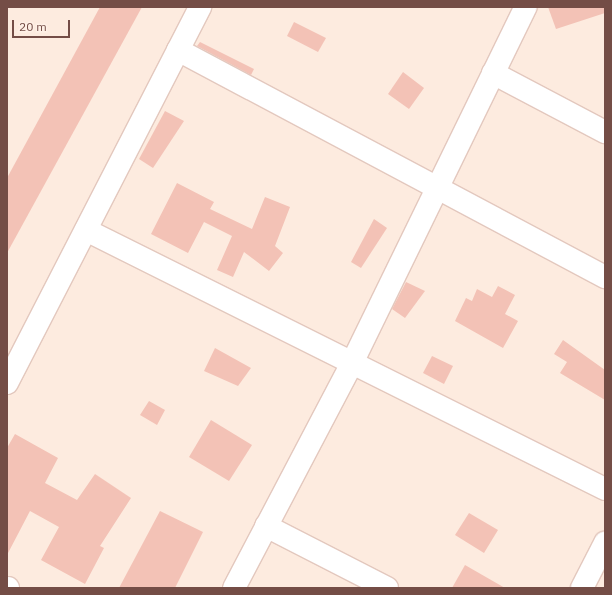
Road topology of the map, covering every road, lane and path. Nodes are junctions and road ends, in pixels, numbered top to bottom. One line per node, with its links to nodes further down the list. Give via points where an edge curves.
1 (200, 7): 3 (street)
2 (526, 7): 4 (street)
3 (178, 50): 6 (street); 7 (street)
4 (493, 74): 5 (street); 6 (street)
5 (605, 132)
6 (438, 188): 8 (street); 9 (street)
7 (86, 230): 9 (street); 10 (street)
8 (605, 277)
9 (352, 363): 11 (street); 12 (street)
10 (7, 383)
11 (605, 489)
12 (266, 526): 14 (street); 15 (street)
13 (605, 543): 16 (street)
14 (234, 588)
15 (387, 588)
16 (582, 588)

